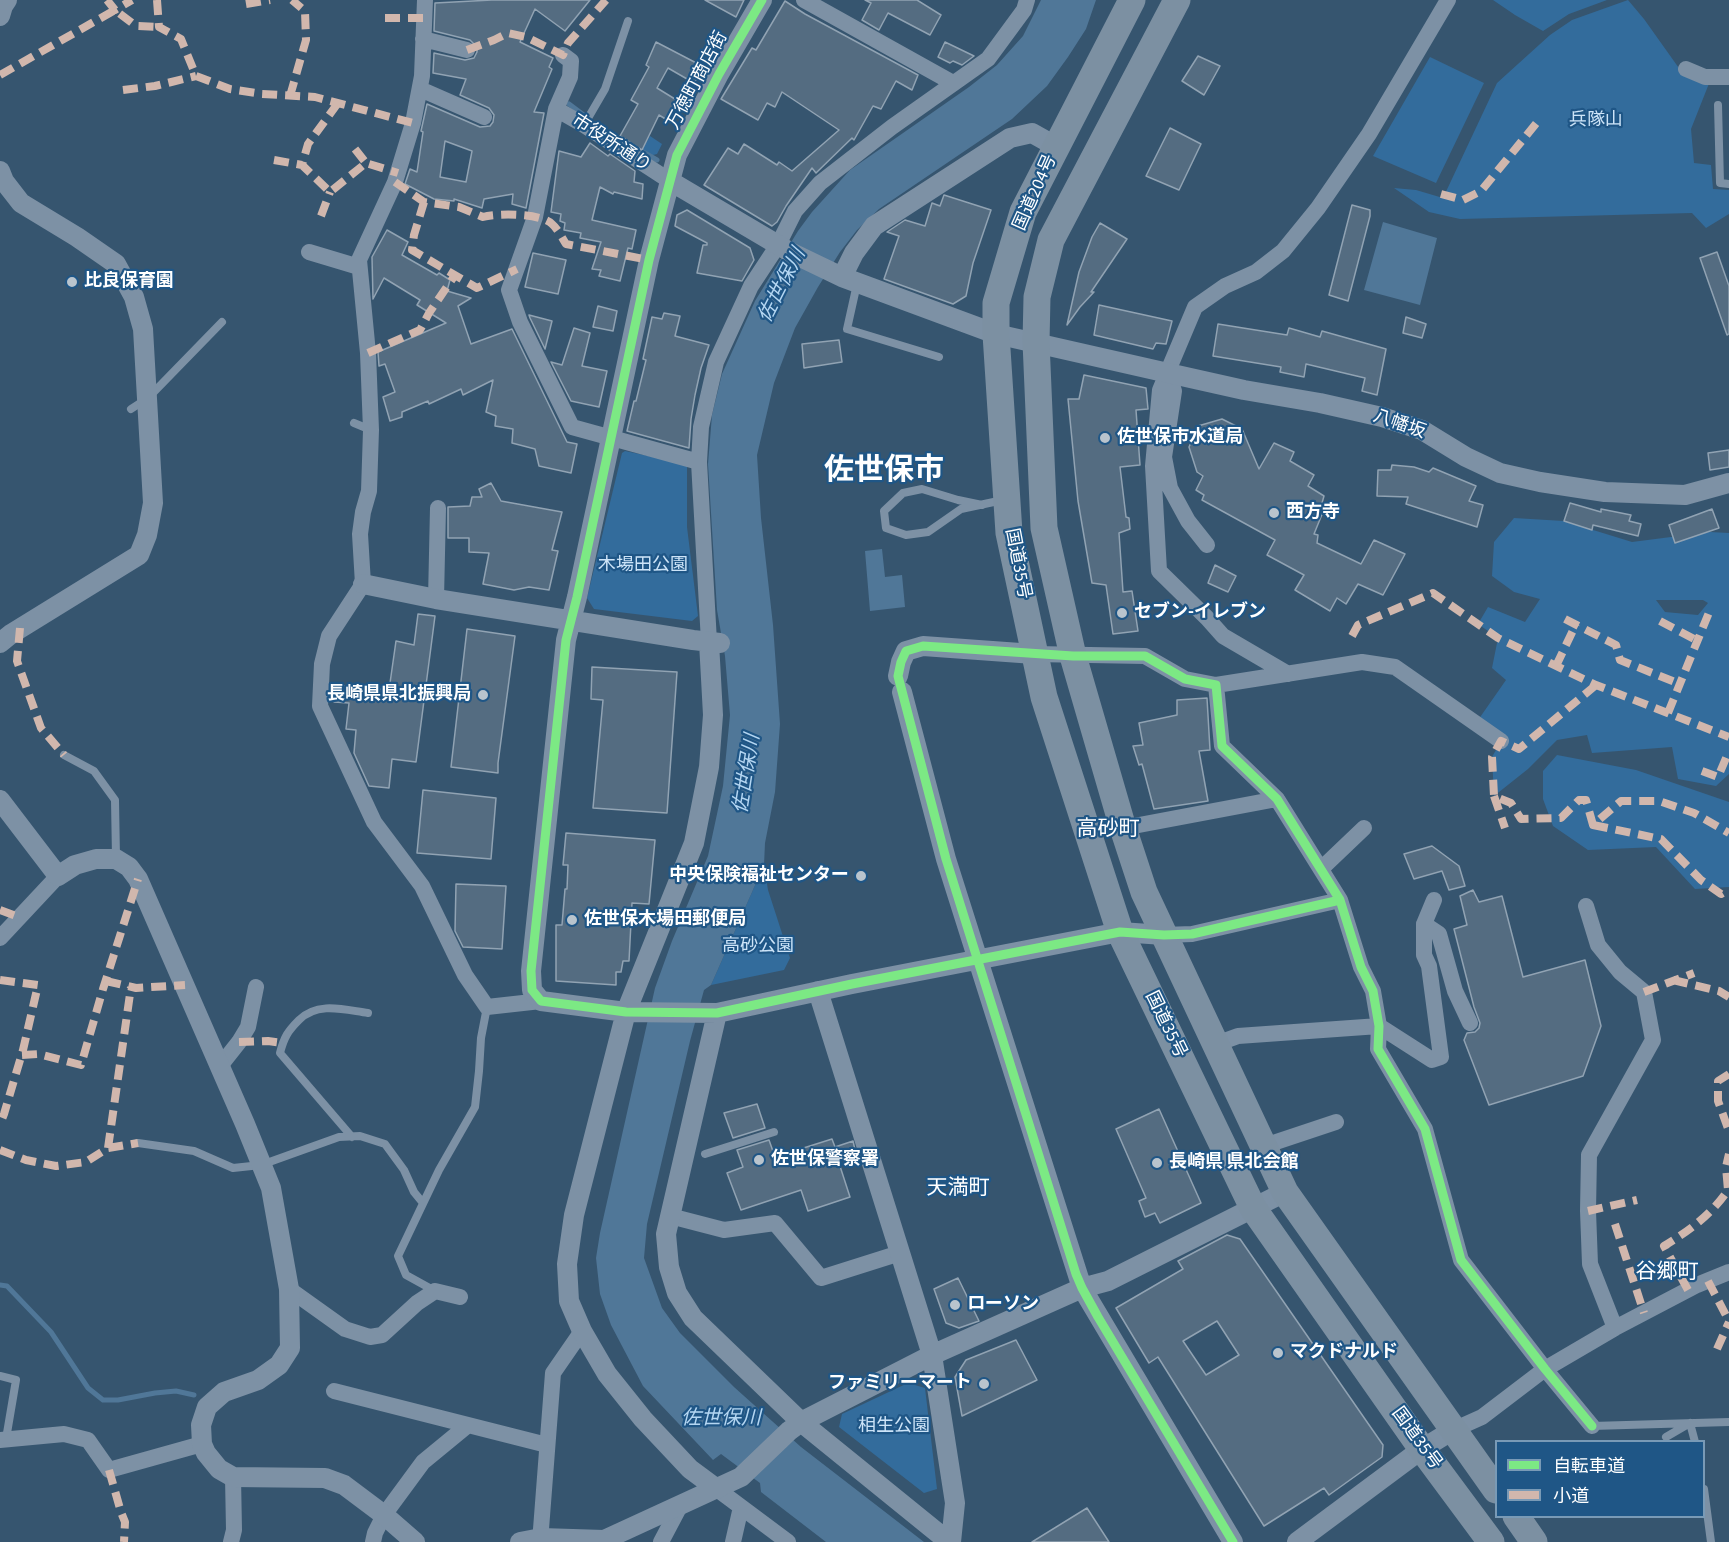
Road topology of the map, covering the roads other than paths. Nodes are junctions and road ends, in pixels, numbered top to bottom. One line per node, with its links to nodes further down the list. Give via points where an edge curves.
1 (7, 0): 9 (street)
2 (425, 0): 11 (street)
3 (762, 0): 24 (street, 万徳町商店街, via 677,155)
4 (804, 0): 16 (street)
5 (1027, 0): 16 (street, via 1024,10 988,59)
6 (1132, 0): 22 (highway, 国道204号)
7 (1177, 0): 32 (highway, 国道204号, via 1051,240 1037,297)
8 (1448, 0): 34 (street, via 1370,134 1318,208 1283,251 1256,272 1225,286 1195,307)
9 (0, 16)
10 (628, 21): 21 (lane, via 605,89)
11 (423, 39): 12 (street); 17 (street)
12 (466, 50)
13 (563, 55): 19 (street, via 571,61 570,77)
14 (1686, 69): 15 (street, via 1705,77)
15 (1729, 77)
16 (953, 83): 26 (street, via 820,183 795,211)
17 (420, 89): 20 (street); 28 (street, via 395,182)
18 (1718, 105): 25 (lane, via 1720,183)
19 (556, 109): 21 (street, 市役所通り); 41 (street, via 535,217 509,290 520,322 572,427)
20 (484, 117)
21 (584, 125): 24 (street, 市役所通り)
22 (1056, 147): 29 (street, via 1032,133 1010,138 874,226); 31 (highway, 国道204号, via 1023,212 996,303)
23 (0, 171): 35 (street, via 21,203 116,264 134,297 143,329)
24 (670, 182): 26 (street, 市役所通り); 41 (street, 万徳町商店街)
25 (1729, 184)
26 (784, 248): 29 (street, 市役所通り); 42 (street, via 751,285 716,362 701,427)
27 (309, 252): 28 (street)
28 (359, 267): 38 (street)
29 (843, 277): 31 (street); 33 (lane, via 847,329)
30 (222, 322): 35 (lane)
31 (996, 334): 32 (street); 40 (highway, 国道204号)
32 (1036, 342): 34 (street, 八幡坂); 39 (highway, 国道204号)
33 (939, 357)
34 (1168, 373): 43 (street, 八幡坂, via 1382,417 1422,430 1500,473 1540,482 1605,492 1685,495); 46 (street, via 1174,390 1164,457 1170,488); 54 (street, via 1160,390 1153,466 1158,572 1223,636)
35 (148, 398): 36 (lane); 51 (street, via 153,503 139,555)
36 (131, 409)
37 (354, 423): 38 (lane)
38 (371, 430): 47 (street, via 369,491 360,534)
39 (1040, 435): 53 (highway, 国道35号, via 1044,528)
40 (1003, 438): 44 (highway, 国道35号)
41 (610, 439): 42 (street); 49 (street, 万徳町商店街)
42 (699, 462): 50 (street)
43 (1729, 483)
44 (995, 502): 44 (lane, via 961,509 927,532 906,535 886,528 884,511 903,493 922,489 958,500); 52 (highway, 国道35号, via 1009,533)
45 (438, 508): 48 (street)
46 (1207, 545)
47 (363, 584): 48 (street); 76 (street, via 329,636 322,664 320,706 374,822 422,886 465,975)
48 (436, 599): 49 (street)
49 (570, 620): 50 (street); 75 (street, 万徳町商店街, via 531,971 532,990)
50 (715, 642): 77 (street, via 709,768 694,843)
51 (0, 643)
52 (1034, 654): 53 (street); 69 (highway, 国道35号, via 1044,697); 72 (street, via 923,646 906,651 901,662 900,684)
53 (1073, 656): 55 (street, via 1145,656 1185,679); 60 (highway, 国道35号)
54 (1288, 674): 55 (street); 56 (street, via 1362,663 1395,667)
55 (1216, 685): 58 (street, via 1222,746)
56 (1502, 741)
57 (63, 755): 62 (lane, via 94,771 115,800)
58 (1277, 799): 60 (street); 63 (street)
59 (0, 800): 64 (street)
60 (1123, 828): 70 (highway, 国道35号, via 1143,892)
61 (1364, 828): 63 (street)
62 (116, 859): 64 (street, via 75,865); 83 (street, via 138,879)
63 (1321, 869): 65 (street)
64 (58, 876): 71 (street)
65 (1340, 900): 70 (street, via 1192,934); 81 (street, via 1360,967 1373,991)
66 (1434, 900): 68 (street)
67 (1586, 906): 101 (street, via 1598,945 1620,972 1644,992 1653,1040 1589,1155 1590,1264)
68 (1424, 924): 80 (street, via 1439,934 1455,991); 81 (street, via 1424,955 1429,966 1441,1057 1432,1060)
69 (1120, 932): 70 (street); 72 (street); 93 (highway, 国道35号)
70 (1164, 935): 82 (highway, 国道35号)
71 (0, 938)
72 (977, 959): 74 (street); 97 (street)
73 (256, 987): 83 (street, via 248,1027)
74 (818, 991): 79 (street); 95 (street)
75 (541, 1001): 76 (street); 77 (street)
76 (487, 1007): 92 (lane, via 475,1107)
77 (634, 1012): 79 (street); 102 (street, via 574,1215 567,1264 568,1301)
78 (368, 1013): 86 (lane, via 313,1010 288,1030 280,1053)
79 (708, 1014): 94 (street)
80 (1470, 1023)
81 (1379, 1026): 82 (street, via 1238,1036); 104 (street, via 1378,1049 1425,1129 1461,1260)
82 (1215, 1044): 88 (highway, 国道35号)
83 (220, 1066): 90 (street)
84 (1336, 1122): 88 (street)
85 (774, 1132): 89 (lane)
86 (352, 1137): 90 (lane, via 339,1137); 92 (lane, via 385,1144)
87 (138, 1143): 90 (lane, via 194,1151 233,1168)
88 (1264, 1146): 91 (highway, 国道35号)
89 (705, 1154)
90 (261, 1165): 98 (street, via 271,1188)
91 (1285, 1192): 93 (street); 112 (highway, 国道35号)
92 (423, 1203): 99 (lane, via 398,1256 406,1275)
93 (1253, 1208): 97 (street, via 1108,1281); 118 (highway, 国道35号)
94 (670, 1216): 95 (street, via 724,1230 775,1223 821,1278); 110 (street, via 666,1234 669,1267 677,1293 693,1318)
95 (900, 1253): 103 (street)
96 (1729, 1272): 101 (street)
97 (1082, 1288): 103 (street); 136 (street)
98 (289, 1289): 99 (street, via 345,1329 370,1338 382,1335); 116 (street, via 290,1348 279,1365 258,1380 224,1392 207,1407 201,1425)
99 (435, 1291): 100 (street)
100 (460, 1297)
101 (1615, 1328): 104 (street)
102 (582, 1331): 117 (street, via 553,1373); 121 (street, via 607,1374 643,1419 690,1469)
103 (932, 1355): 110 (street); 135 (street, via 955,1503)
104 (1545, 1369): 111 (street); 112 (street, via 1482,1417)
105 (0, 1376): 114 (lane, via 16,1380)
106 (334, 1391): 109 (street)
107 (1729, 1422): 108 (lane)
108 (1690, 1423): 111 (lane); 113 (lane); 115 (lane)
109 (468, 1425): 117 (street); 125 (street, via 423,1461)
110 (795, 1426): 121 (street, via 741,1477); 135 (street)
111 (1592, 1426)
112 (1453, 1430): 118 (street); 120 (highway, 国道35号)
113 (1666, 1437)
114 (3, 1439): 116 (street, via 64,1434 88,1440 109,1470)
115 (1694, 1440)
116 (202, 1444): 119 (street, via 219,1469)
117 (547, 1445): 127 (street)
118 (1422, 1449): 137 (street); 138 (highway, 国道35号)
119 (233, 1477): 125 (street, via 325,1478 344,1485); 128 (street)
120 (1495, 1487)
121 (717, 1489): 123 (street); 124 (street)
122 (1705, 1497): 140 (lane)
123 (680, 1506): 127 (street, via 604,1540); 132 (street)
124 (741, 1507): 133 (street); 134 (street)
125 (384, 1515): 129 (street); 130 (street)
126 (1517, 1518): 139 (highway)
127 (540, 1540): 131 (street)
128 (231, 1542)
129 (373, 1542)
130 (415, 1542)
131 (520, 1542)
132 (661, 1542)
133 (733, 1542)
134 (788, 1542)
135 (950, 1542)
136 (1233, 1542)
137 (1297, 1542)
138 (1491, 1542)
139 (1534, 1542)
140 (1711, 1542)

